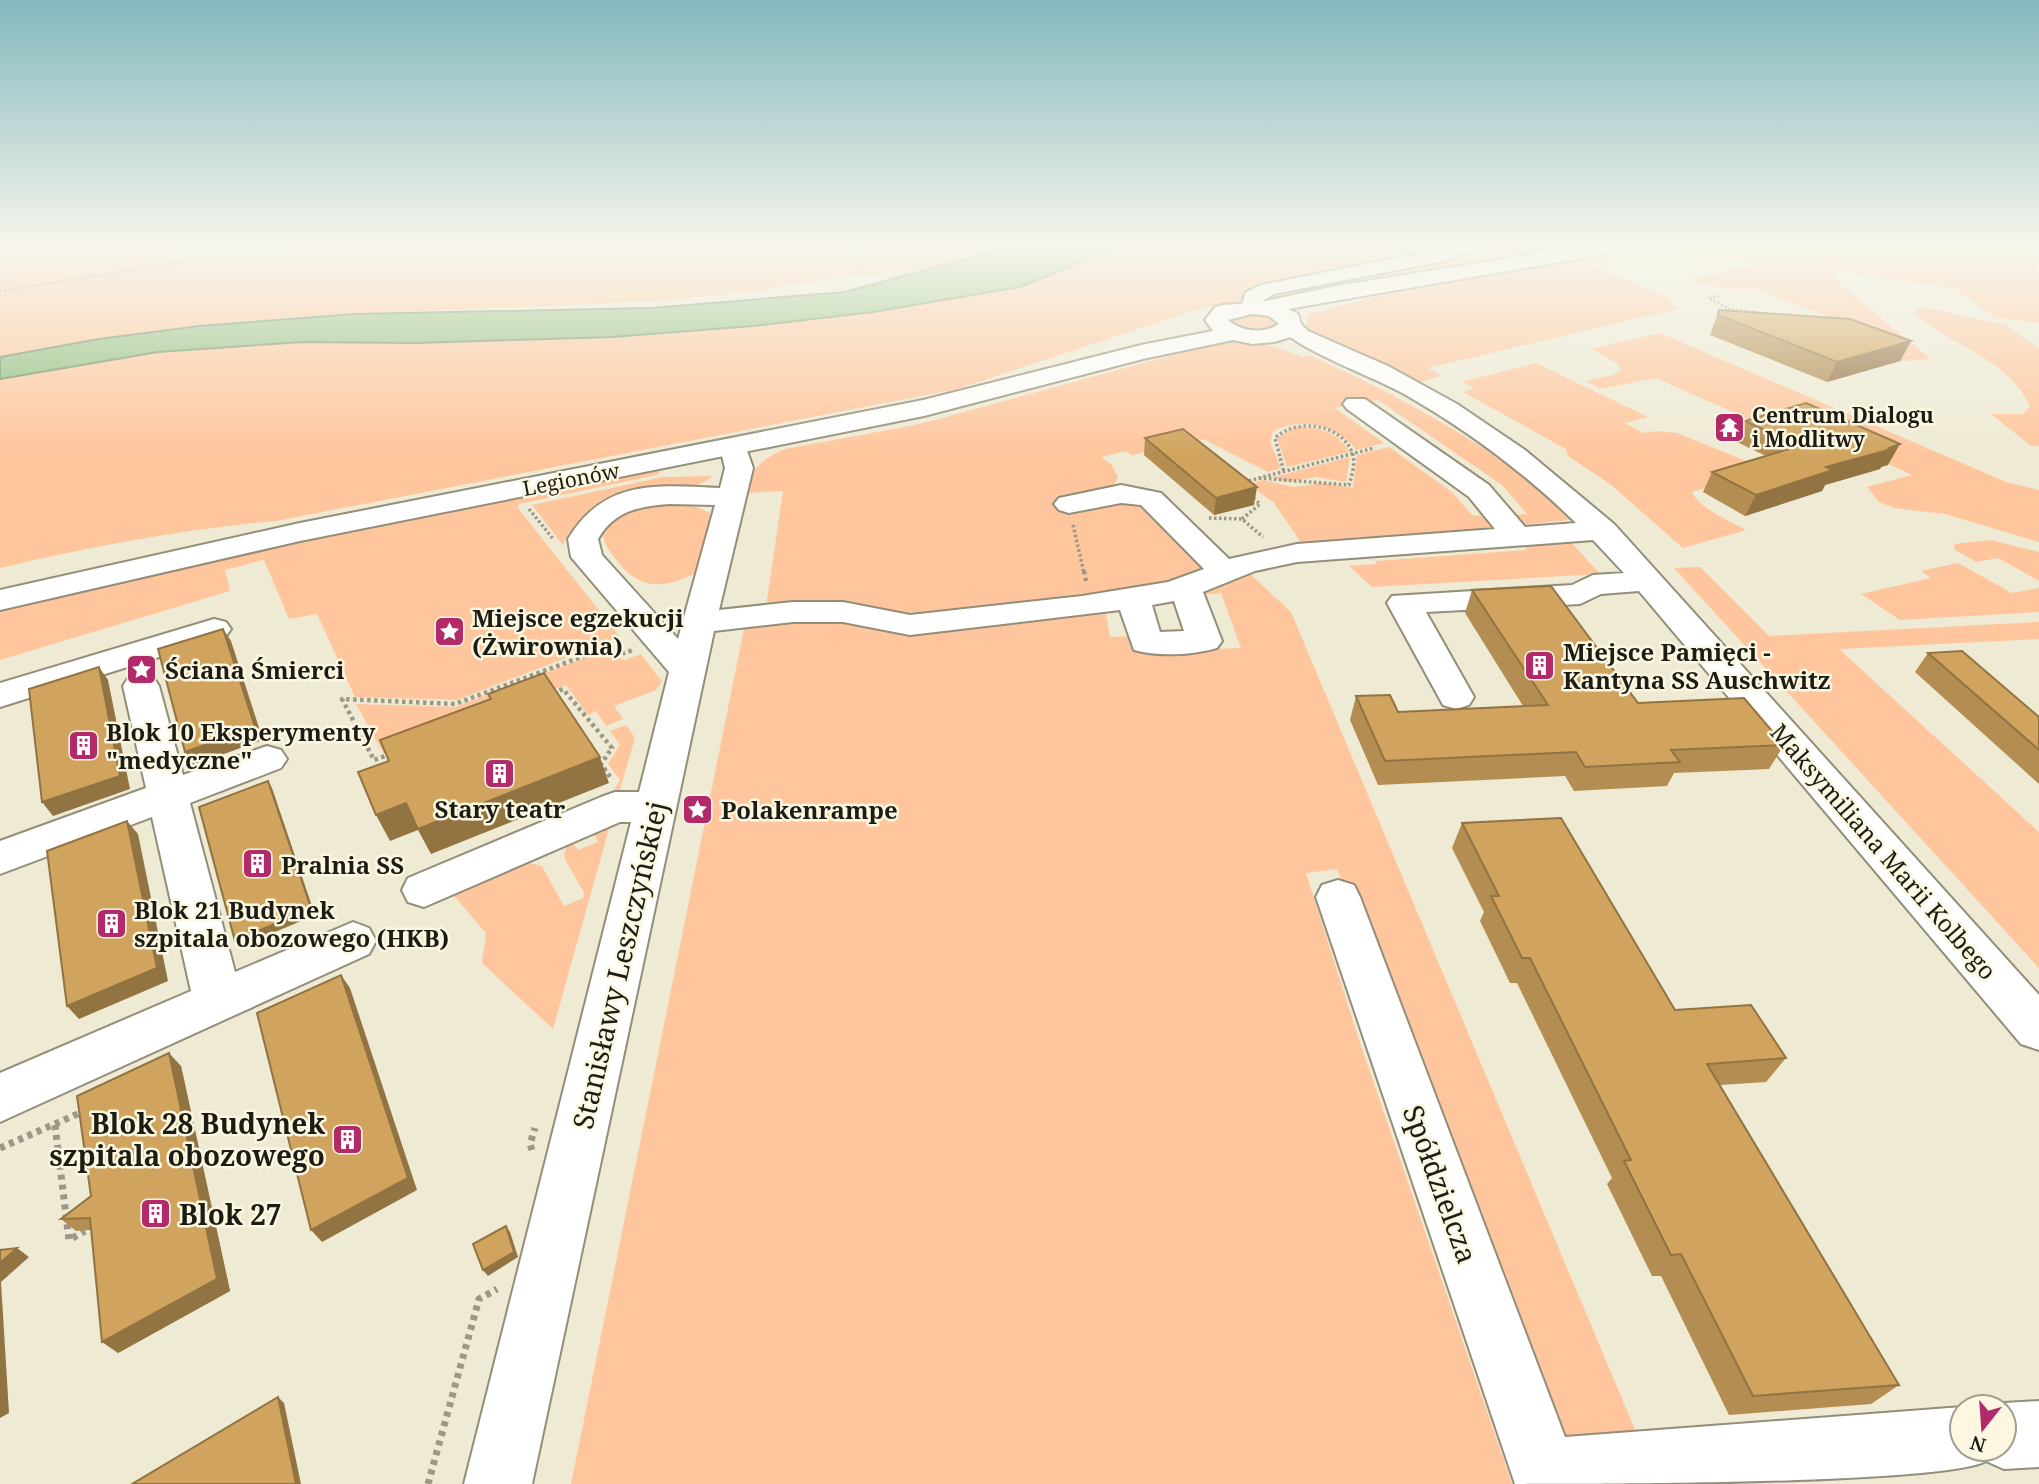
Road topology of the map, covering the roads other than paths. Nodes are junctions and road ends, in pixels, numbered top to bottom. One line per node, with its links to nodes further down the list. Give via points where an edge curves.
1 (1218, 317): 5 (street, via 1216,320)
2 (1278, 317): 4 (street, Maksymiliana Marii Kolbego)
3 (1294, 317): 4 (street)
4 (1290, 323): 6 (street); 8 (street, Maksymiliana Marii Kolbego, via 1300,336 1436,402)
5 (1227, 328): 6 (street); 9 (street, Legionów, via 986,394)
6 (1267, 336): 8 (street, Maksymiliana Marii Kolbego, via 1364,374)
7 (1356, 404): 13 (street, via 1479,491)
8 (1489, 439): 12 (street, Maksymiliana Marii Kolbego, via 1569,498)
9 (734, 448): 10 (street, Stanisławy Leszczyńskiej, via 739,468); 18 (street, Legionów, via 300,532)
10 (732, 497): 19 (street, Stanisławy Leszczyńskiej); 21 (street, via 665,496 623,503 594,519 583,539 587,557)
11 (1069, 503): 14 (street, via 1141,494 1212,557)
12 (1603, 530): 13 (street); 15 (street, Maksymiliana Marii Kolbego)
13 (1517, 536): 14 (street, via 1285,556)
14 (1222, 573): 16 (street)
15 (1648, 581): 24 (street, via 1593,585 1580,594 1404,603); 33 (street, Maksymiliana Marii Kolbego)
16 (1185, 587): 17 (street); 17 (street, via 1205,641 1146,643)
17 (1133, 598): 19 (street, via 910,625 844,612 793,612)
18 (0, 600)
19 (699, 622): 21 (street, Stanisławy Leszczyńskiej)
20 (214, 629): 23 (street)
21 (687, 671): 27 (street, Stanisławy Leszczyńskiej)
22 (141, 686): 26 (street)
23 (0, 695)
24 (1457, 697)
25 (267, 759): 26 (street)
26 (168, 796): 28 (street); 32 (street)
27 (630, 810): 29 (street); 39 (street, Stanisławy Leszczyńskiej)
28 (0, 858)
29 (424, 890)
30 (1338, 897): 38 (street, Spółdzielcza)
31 (353, 941): 32 (street)
32 (218, 1001): 34 (street)
33 (2039, 1029)
34 (0, 1098)
35 (2039, 1434): 36 (street)
36 (2018, 1435)
37 (1948, 1441): 38 (street, Spółdzielcza)
38 (1546, 1478)
39 (498, 1484)

